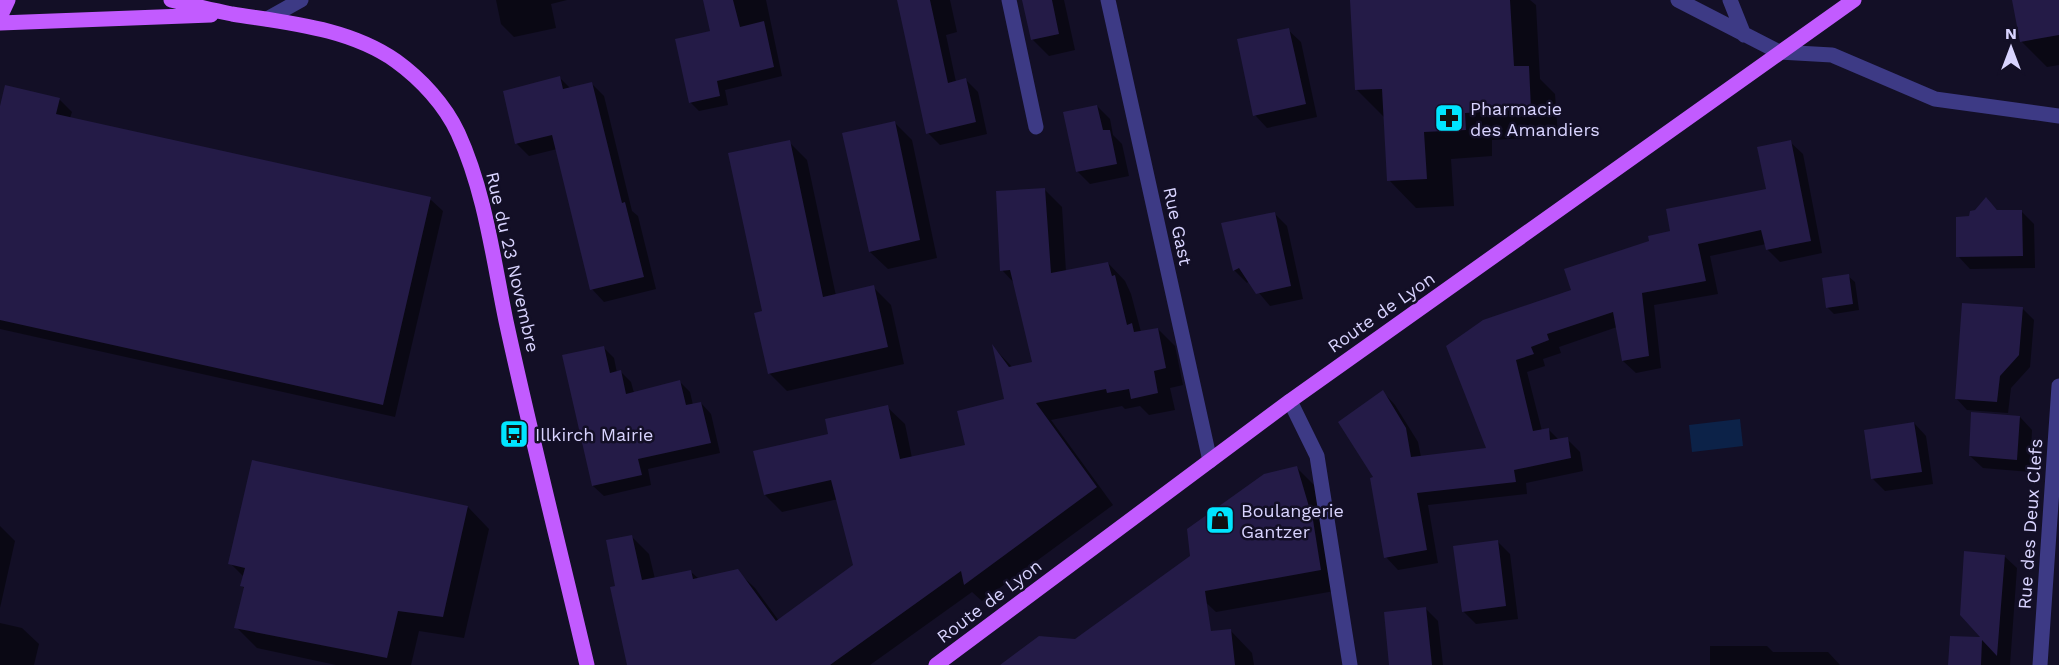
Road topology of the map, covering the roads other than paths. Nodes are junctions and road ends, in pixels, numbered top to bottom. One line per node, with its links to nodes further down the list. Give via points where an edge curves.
1 (8, 0): 10 (main road)
2 (171, 0): 9 (main road, Rue du 23 Novembre)
3 (301, 0): 11 (street)
4 (1009, 0): 16 (street)
5 (1108, 0): 19 (street, Rue Gast)
6 (1678, 0): 13 (street)
7 (1730, 0): 13 (street)
8 (1854, 0): 14 (main road, Route de Lyon)
9 (229, 13): 11 (main road, Rue du 23 Novembre); 12 (main road, Rue du 23 Novembre)
10 (0, 17)
11 (267, 19): 20 (main road, Rue du 23 Novembre, via 337,33 394,60 422,83 456,130 486,218)
12 (0, 22)
13 (1744, 35): 14 (street)
14 (1779, 52): 15 (street, via 1832,56 1935,99); 18 (main road, Route de Lyon)
15 (2059, 116)
16 (1036, 127)
17 (2059, 386): 23 (street, Rue des Deux Clefs)
18 (1290, 400): 19 (main road, Route de Lyon); 22 (street, via 1317,456)
19 (1210, 461): 21 (main road, Route de Lyon)
20 (587, 665)
21 (936, 665)
22 (1350, 665)
23 (2040, 665)

